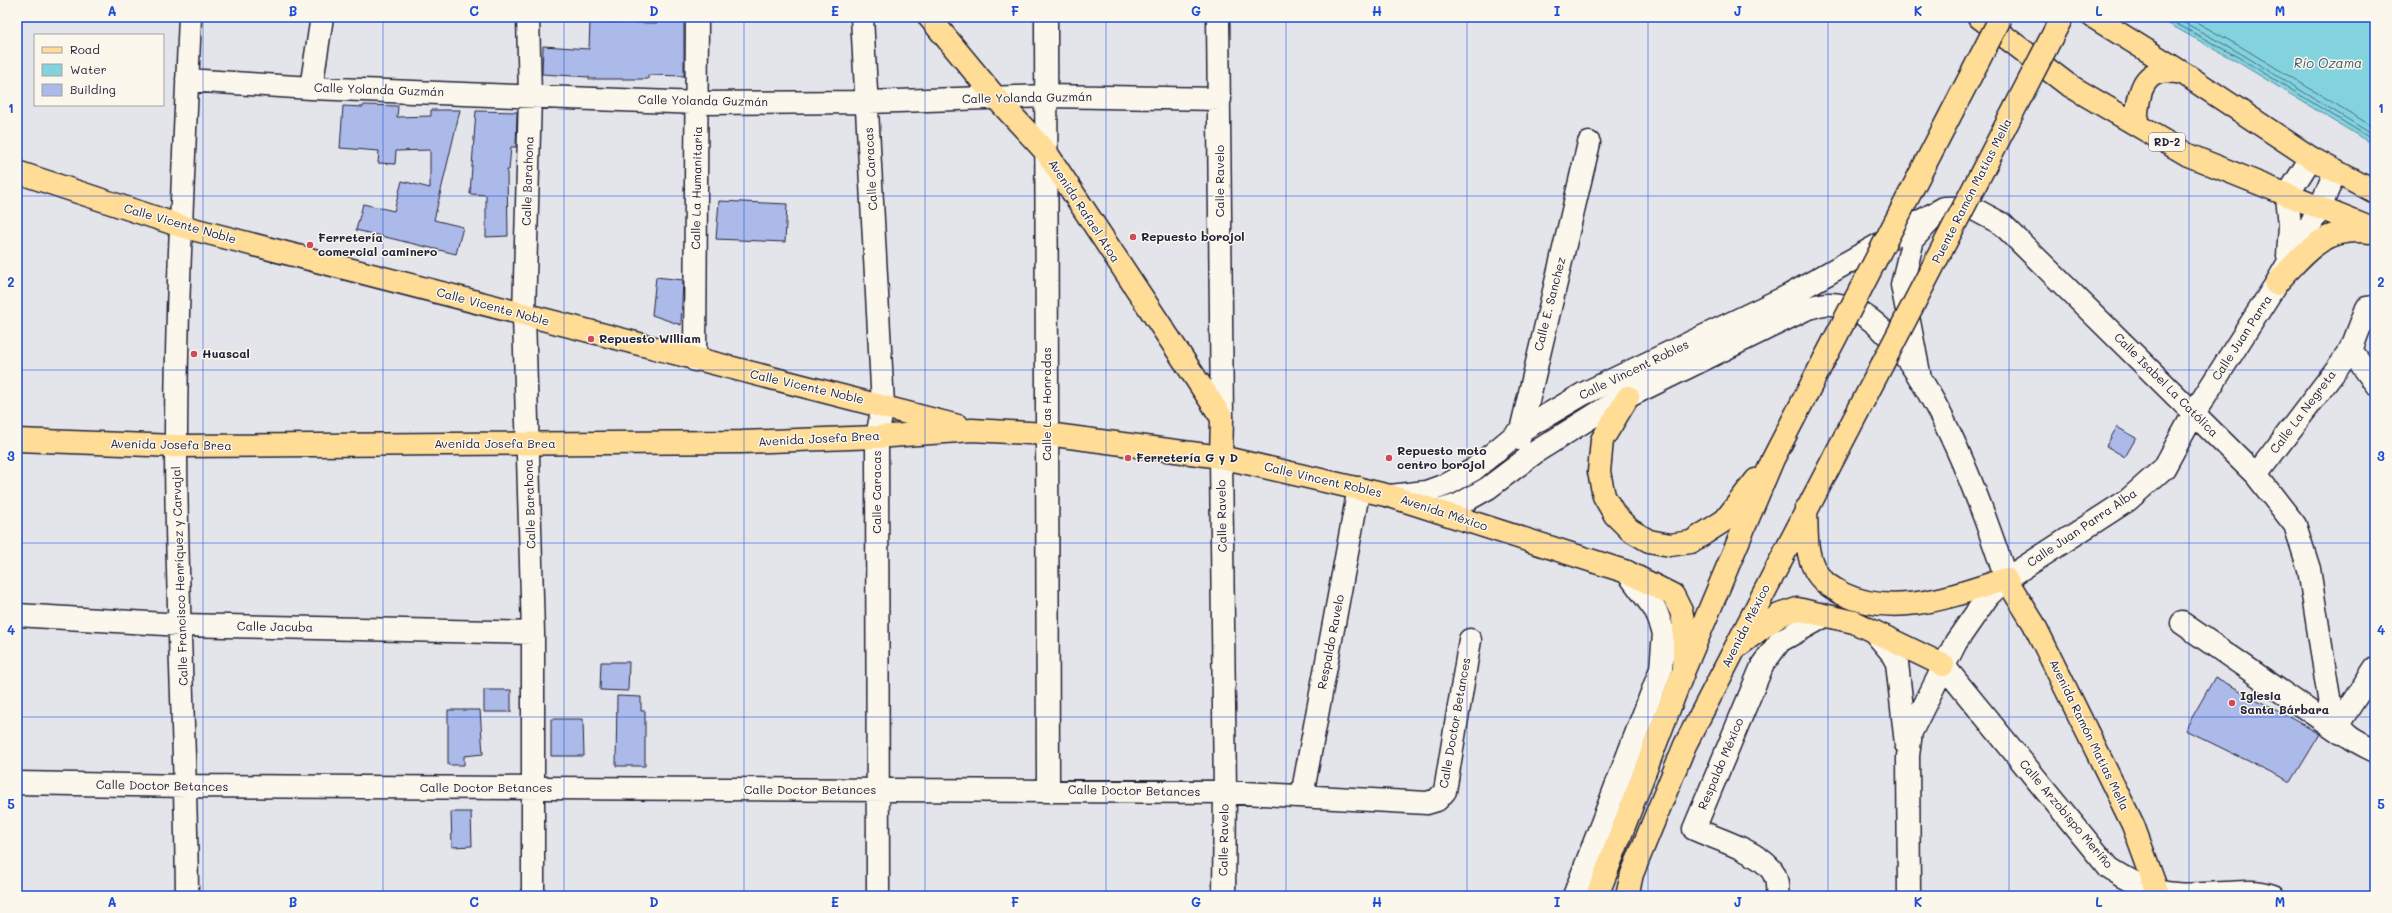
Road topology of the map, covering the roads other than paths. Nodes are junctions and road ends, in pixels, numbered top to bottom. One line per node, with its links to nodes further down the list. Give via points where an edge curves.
1 (190, 17): 14 (street, Calle Francisco Henríquez y Carvajal)
2 (322, 17): 15 (street)
3 (528, 17): 16 (street, Calle Barahona)
4 (697, 17): 21 (street, Calle La Humanitaria)
5 (862, 17): 20 (street, Calle Caracas)
6 (929, 17): 18 (main road, Avenida Rafael Atoa)
7 (1046, 17): 17 (street, Calle Las Honradas)
8 (1218, 17): 19 (street, Calle Ravelo)
9 (1979, 17): 22 (main road, RD-2, via 2067,84)
10 (2001, 17): 57 (main road, Avenida México, bridge)
11 (2062, 17): 42 (main road, Puente Ramón Matías Mella, bridge)
12 (2093, 17): 13 (main road)
13 (2183, 73): 22 (main road, via 2161,72 2149,77 2140,92); 25 (main road)
14 (187, 80): 15 (street, Calle Yolanda Guzmán); 32 (street, Calle Francisco Henríquez y Carvajal)
15 (311, 88): 16 (street, Calle Yolanda Guzmán)
16 (530, 96): 21 (street, Calle Yolanda Guzmán); 39 (street, Calle Barahona)
17 (1046, 96): 18 (street, Calle Yolanda Guzmán); 19 (street, Calle Yolanda Guzmán); 24 (street, Calle Las Honradas)
18 (996, 98): 20 (street, Calle Yolanda Guzmán); 24 (main road, Avenida Rafael Atoa)
19 (1220, 99): 48 (street, Calle Ravelo)
20 (868, 102): 21 (street, Calle Yolanda Guzmán); 46 (street, Calle Caracas)
21 (698, 103): 41 (street, Calle La Humanitaria)
22 (2136, 123): 29 (main road, RD-2, via 2188,155)
23 (1589, 143): 50 (street, Calle E. Sanchez)
24 (1046, 152): 48 (main road, Avenida Rafael Atoa); 51 (street, Calle Las Honradas)
25 (2311, 158): 27 (main road); 29 (street)
26 (17, 172): 32 (main road, Calle Vicente Noble)
27 (2334, 172): 28 (main road); 31 (street, Calle Juan Parra)
28 (2375, 192)
29 (2287, 196): 31 (main road, RD-2); 35 (street, Calle Juan Parra, via 2290,225)
30 (1944, 208): 36 (street, Calle Isabel La Católica); 43 (street, via 1913,239 1902,285); 47 (street, Calle Isabel La Católica, via 1970,207 2002,224)
31 (2320, 208): 33 (main road, RD-2); 35 (street, Calle Juan Parra)
32 (181, 226): 39 (main road, Calle Vicente Noble); 55 (street, Calle Francisco Henríquez y Carvajal)
33 (2375, 230)
34 (2375, 233): 37 (main road, via 2360,231 2337,234 2316,242)
35 (2288, 261): 37 (street, Calle Juan Parra)
36 (1813, 283): 50 (street, Calle Vincent Robles, via 1583,394)
37 (2276, 284): 47 (street, Calle Juan Parra)
38 (2371, 307): 40 (street, Calle La Negreta)
39 (524, 315): 41 (main road, Calle Vicente Noble); 54 (street, Calle Barahona)
40 (2351, 350): 44 (street); 59 (street, Calle La Negreta)
41 (695, 360): 46 (main road, Calle Vicente Noble)
42 (1882, 365): 62 (main road, Avenida México)
43 (1919, 374): 45 (street, via 1878,325 1858,311 1830,304 1806,309); 65 (street, via 1960,452 1985,515)
44 (2375, 383)
45 (1628, 397): 57 (main road, via 1602,440 1599,472 1604,496 1615,516 1630,530 1649,541 1670,545 1691,542 1725,520); 58 (street, via 1537,451)
46 (883, 405): 49 (main road, Calle Vicente Noble); 52 (street, Calle Caracas)
47 (2194, 413): 59 (street, Calle Isabel La Católica); 65 (street, Calle Juan Parra Alba, via 2164,468 2134,494)
48 (1222, 418): 56 (main road, Calle Ravelo)
49 (972, 430): 51 (main road, Calle Vincent Robles); 52 (main road, Avenida Josefa Brea)
50 (1520, 431): 58 (street, Calle E. Sanchez); 61 (street, Calle Vincent Robles, via 1473,470 1448,484 1426,492)
51 (1047, 434): 56 (main road, Calle Vincent Robles); 84 (street, Calle Las Honradas)
52 (877, 437): 54 (main road, Avenida Josefa Brea, via 742,442); 83 (street, Calle Caracas)
53 (17, 440): 55 (main road, Avenida Josefa Brea)
54 (528, 444): 55 (main road, Avenida Josefa Brea); 71 (street, Calle Barahona)
55 (176, 446): 69 (street, Calle Francisco Henríquez y Carvajal)
56 (1221, 457): 60 (main road, Calle Vincent Robles); 85 (street, Calle Ravelo)
57 (1773, 459): 76 (main road, Avenida México)
58 (1516, 467): 63 (street, via 1488,488 1458,505)
59 (2256, 474): 77 (street, Calle Isabel La Católica, via 2295,524 2309,569 2331,711)
60 (1359, 488): 61 (main road, Calle Vincent Robles); 86 (street, Respaldo Ravelo)
61 (1390, 496): 63 (main road, Avenida México)
62 (1806, 509): 65 (main road, via 1807,548 1813,567 1826,586 1858,601 1892,605 1936,600); 73 (main road, Avenida México)
63 (1438, 510): 64 (main road, Avenida México)
64 (1627, 572): 76 (main road, Avenida México, via 1673,595 1684,624); 92 (street, via 1656,611 1664,633 1662,669)
65 (2006, 579): 74 (street, Calle Juan Parra Alba, via 1988,596); 87 (main road, Avenida Ramón Matías Mella, via 2034,624 2130,817)
66 (17, 615): 69 (street, Calle Jacuba)
67 (1824, 617): 70 (main road, via 1854,622); 73 (main road, via 1798,610 1779,615); 95 (street, Respaldo México, via 1780,641 1763,664 1694,829 1759,858 1772,870 1778,887)
68 (2182, 623): 77 (street)
69 (181, 625): 71 (street, Calle Jacuba); 81 (street, Calle Francisco Henríquez y Carvajal)
70 (1874, 632): 74 (main road); 79 (street, via 1897,663)
71 (533, 633): 82 (street, Calle Barahona)
72 (1470, 640): 86 (street, Calle Doctor Betances, via 1445,791 1437,800 1427,804)
73 (1734, 649): 94 (main road, Avenida México, via 1685,745 1632,874)
74 (1943, 665): 79 (street, Calle Juan Parra Alba, via 1911,732); 87 (street, Calle Arzobispo Meriño, via 2109,868 2133,884)
75 (2375, 668): 77 (street)
76 (1684, 670): 93 (main road, Avenida México)
77 (2344, 733): 78 (street)
78 (2375, 751)
79 (1908, 756): 96 (street)
80 (17, 783): 81 (street, Calle Doctor Betances)
81 (186, 786): 82 (street, Calle Doctor Betances); 88 (street, Calle Francisco Henríquez y Carvajal)
82 (533, 788): 83 (street, Calle Doctor Betances); 89 (street, Calle Barahona)
83 (877, 790): 84 (street, Calle Doctor Betances); 90 (street, Calle Caracas)
84 (1048, 790): 85 (street, Calle Doctor Betances)
85 (1225, 792): 86 (street, Calle Doctor Betances); 91 (street, Calle Ravelo)
86 (1302, 796)
87 (2159, 894): 97 (street, Calle Arzobispo Meriño, via 2182,896 2260,891)
88 (187, 896)
89 (533, 896)
90 (878, 896)
91 (1224, 896)
92 (1574, 896)
93 (1597, 896)
94 (1627, 896)
95 (1777, 896)
96 (1909, 896)
97 (2273, 896)

